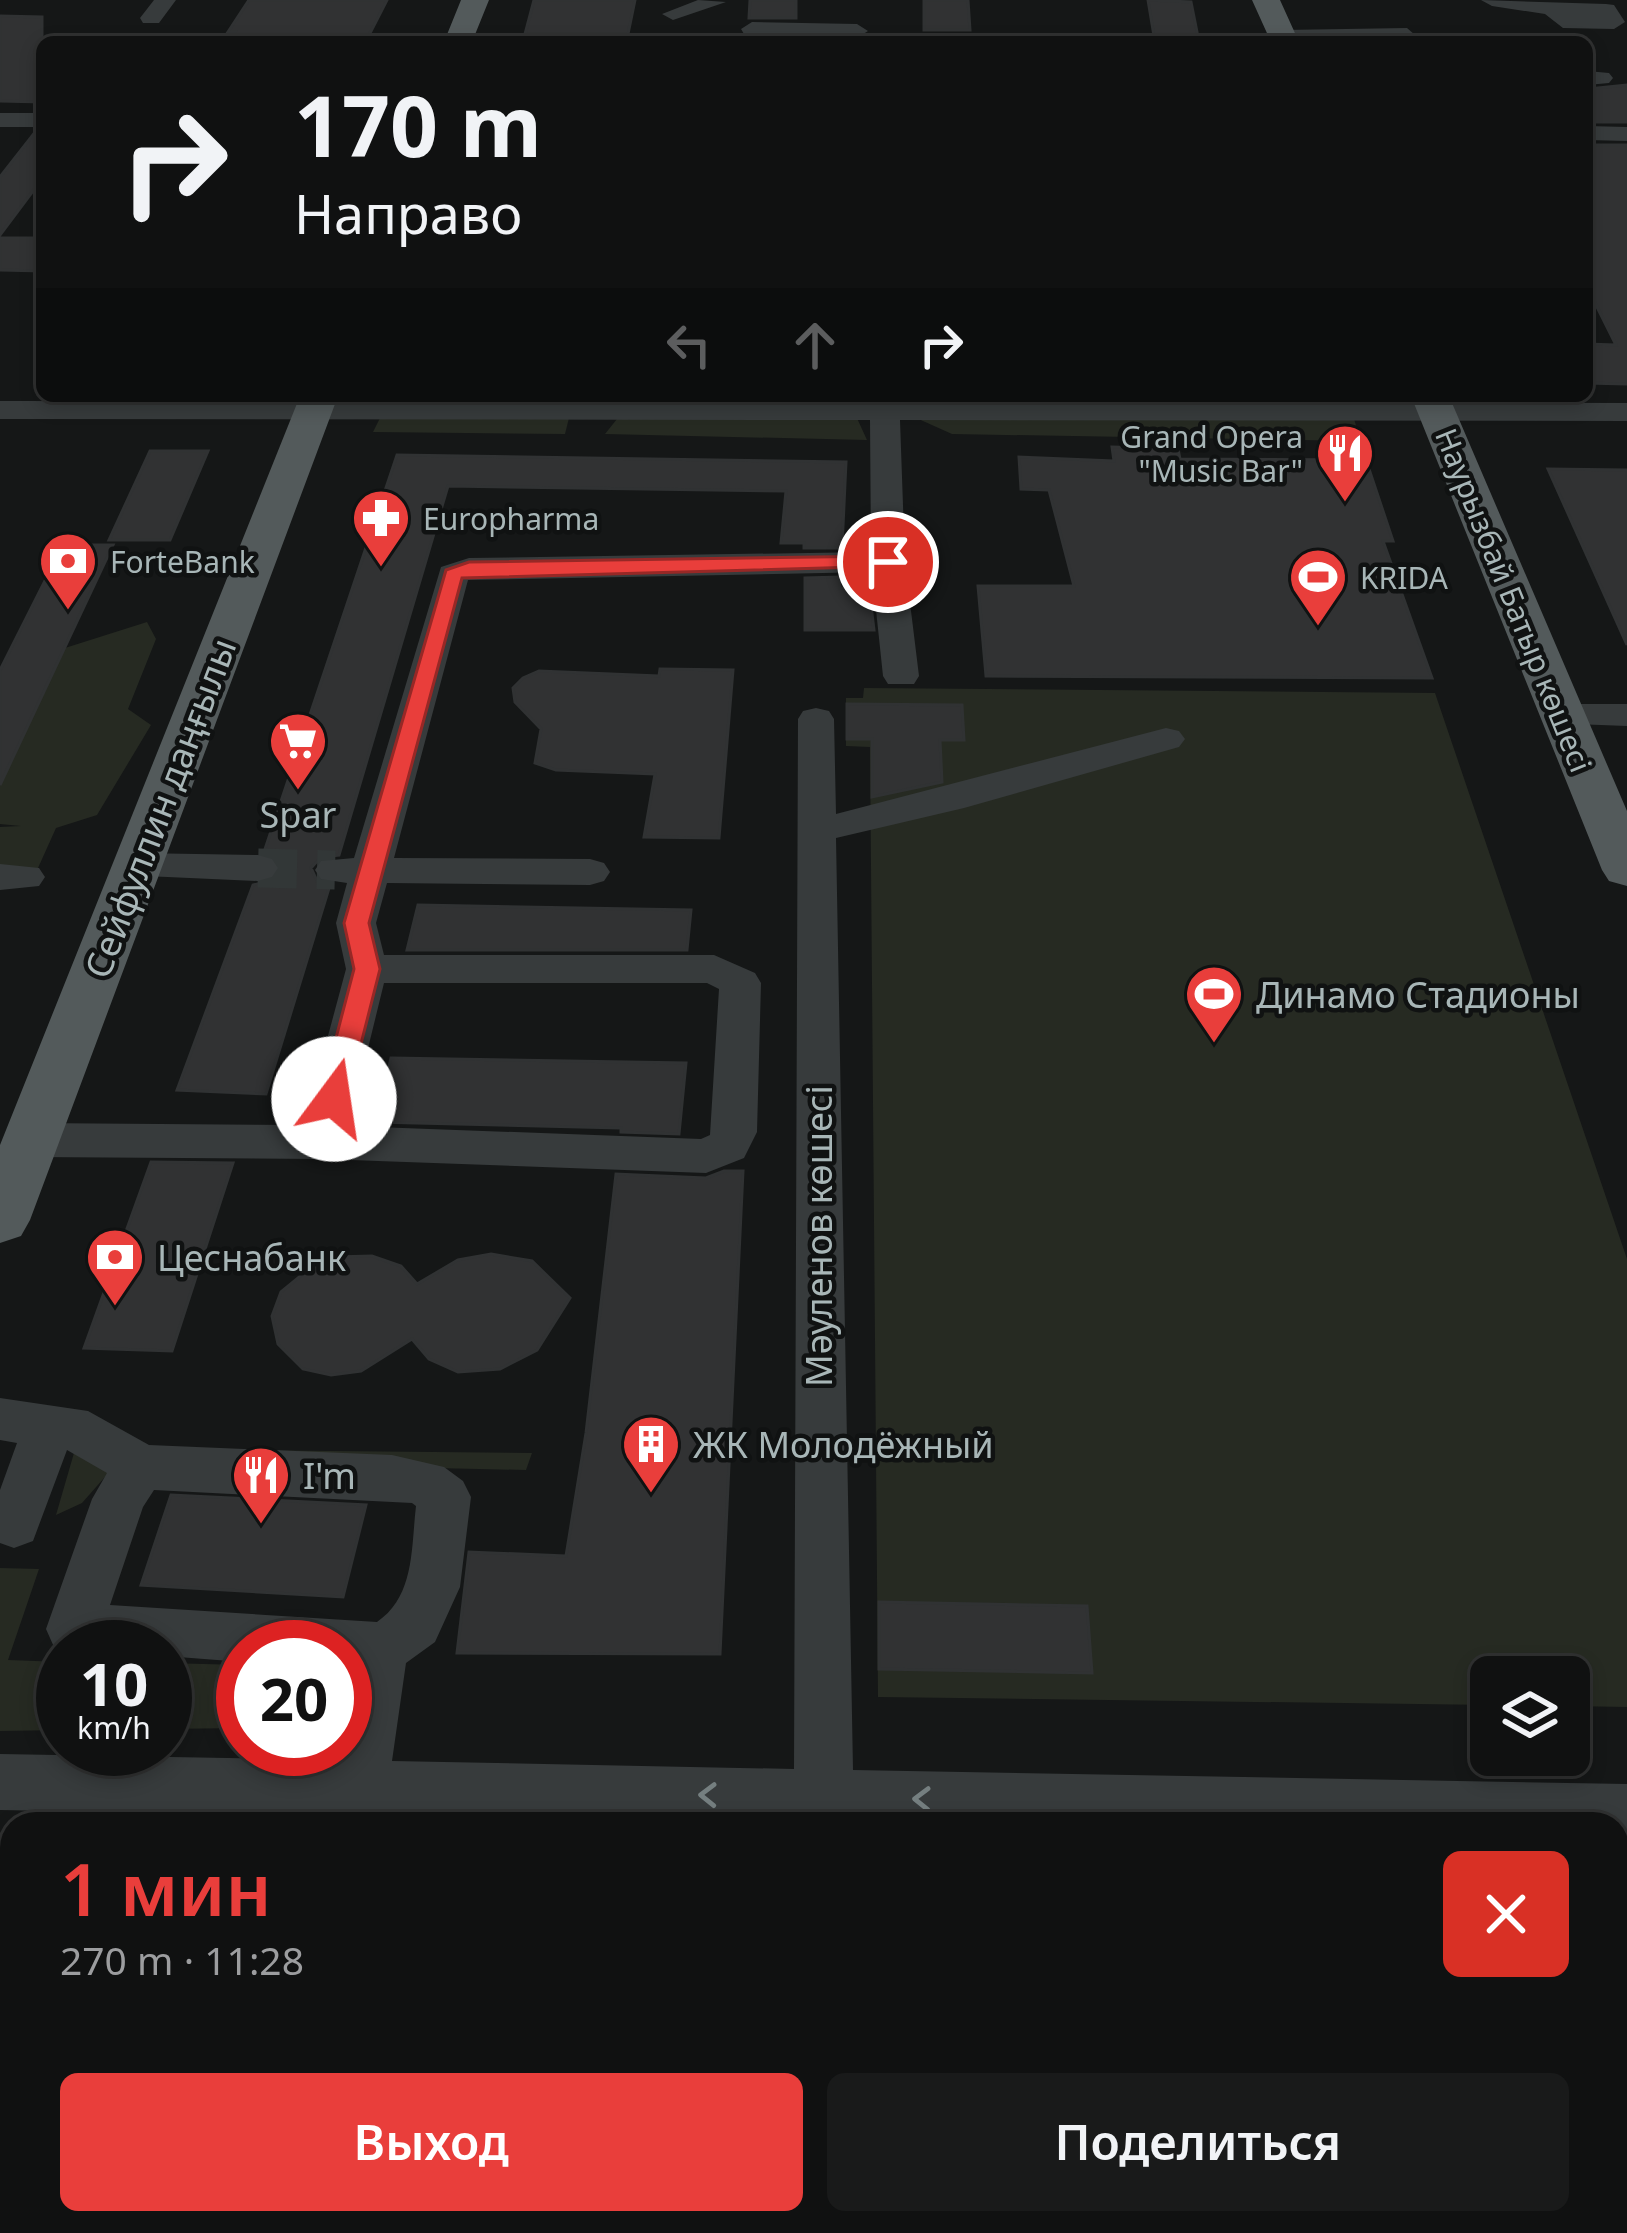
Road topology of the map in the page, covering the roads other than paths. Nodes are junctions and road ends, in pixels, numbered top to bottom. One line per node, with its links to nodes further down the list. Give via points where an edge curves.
1 (475, 0): 10 (main road)
2 (857, 0): 11 (street)
3 (1266, 0): 12 (main road)
4 (1492, 0): 7 (street)
5 (715, 2): 6 (street)
6 (674, 7)
7 (1552, 9)
8 (752, 29): 11 (street)
9 (1406, 31): 13 (street)
10 (460, 36)
11 (856, 36)
12 (1282, 36)
13 (1338, 36)
14 (0, 120): 15 (street)
15 (36, 120)
16 (1593, 122): 17 (street)
17 (1627, 122)
18 (1593, 134): 19 (street)
19 (1627, 134)
20 (317, 403): 22 (street); 23 (street); 32 (main road, Сейфуллин даңғылы)
21 (1433, 404): 22 (street); 24 (street); 27 (main road, Наурызбай Батыр көшесі)
22 (897, 406): 25 (street, via 884,428)
23 (0, 410)
24 (1627, 412)
25 (888, 562): 26 (street); 34 (street, via 458,570)
26 (901, 676)
27 (1561, 715): 28 (street); 35 (main road, Наурызбай Батыр көшесі)
28 (1627, 715)
29 (816, 719): 31 (street, Мәуленов көшесі)
30 (1166, 739): 31 (street)
31 (816, 831): 47 (street, Мәуленов көшесі)
32 (137, 866): 33 (street); 38 (main road, Сейфуллин даңғылы)
33 (258, 868)
34 (353, 870): 36 (street); 37 (street)
35 (1627, 870)
36 (590, 872)
37 (367, 969): 39 (street); 39 (street, via 730,974 740,983 734,1132 728,1146 706,1156)
38 (32, 1140): 39 (street); 40 (main road, Сейфуллин даңғылы)
39 (322, 1142)
40 (0, 1220)
41 (24, 1422): 42 (street, via 88,1432); 43 (street)
42 (140, 1467): 44 (street, via 119,1499 74,1629); 44 (street, via 392,1477 425,1483 444,1497 426,1618)
43 (14, 1525)
44 (380, 1648): 46 (street)
45 (0, 1782): 46 (street)
46 (359, 1789): 47 (street, one-way to 46)
47 (825, 1811): 48 (street, one-way to 47)
48 (1226, 1812)

